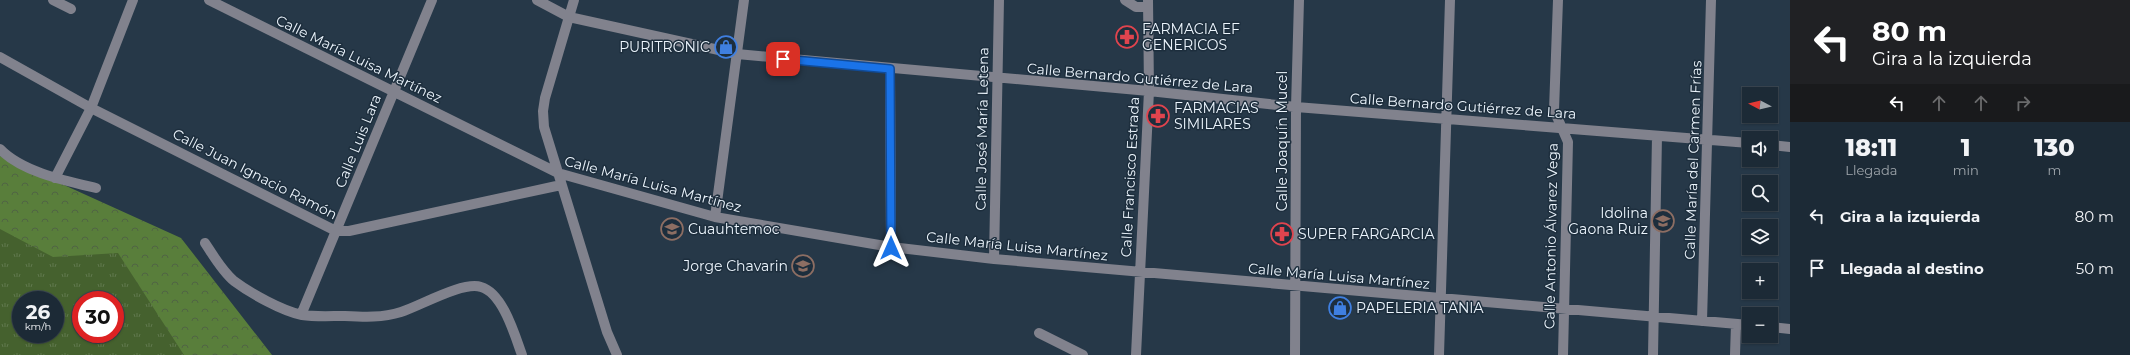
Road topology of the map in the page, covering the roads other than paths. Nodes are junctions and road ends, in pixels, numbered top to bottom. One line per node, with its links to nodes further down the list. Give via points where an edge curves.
1 (53, 0): 15 (street)
2 (133, 0): 24 (street)
3 (209, 0): 22 (street, Calle María Luisa Martínez)
4 (432, 0): 22 (street, Calle Luis Lara)
5 (537, 0): 16 (street, Calle Bernardo Gutiérrez de Lara)
6 (574, 0): 16 (street)
7 (744, 0): 17 (street)
8 (999, 0): 20 (street, Calle José María Letena)
9 (1125, 0): 14 (street, via 1136,7)
10 (1298, 0): 23 (street, Calle Joaquín Mucel)
11 (1450, 0): 25 (street)
12 (1558, 0): 26 (street, Calle Antonio Álvarez Vega, via 1554,110)
13 (1711, 0): 28 (street, Calle María del Carmen Frías)
14 (1148, 4): 21 (street, Calle Francisco Estrada)
15 (71, 9)
16 (569, 17): 17 (street, Calle Bernardo Gutiérrez de Lara); 33 (street, via 543,111 544,127)
17 (737, 54): 19 (street, Calle Bernardo Gutiérrez de Lara); 37 (street)
18 (0, 57): 24 (street, Calle Juan Ignacio Ramón)
19 (890, 69): 20 (street, Calle Bernardo Gutiérrez de Lara); 40 (street)
20 (997, 79): 21 (street, Calle Bernardo Gutiérrez de Lara); 41 (street, Calle José María Letena)
21 (1149, 91): 23 (street, Calle Bernardo Gutiérrez de Lara); 42 (street, Calle Francisco Estrada)
22 (394, 92): 33 (street, Calle María Luisa Martínez); 38 (street, Calle Luis Lara)
23 (1296, 107): 25 (street, Calle Bernardo Gutiérrez de Lara); 43 (street, Calle Joaquín Mucel)
24 (91, 108): 34 (street); 38 (street, Calle Juan Ignacio Ramón)
25 (1446, 119): 26 (street, Calle Bernardo Gutiérrez de Lara); 44 (street)
26 (1562, 127): 27 (street, Calle Bernardo Gutiérrez de Lara); 45 (street, Calle Antonio Álvarez Vega, via 1568,142)
27 (1657, 136): 28 (street, Calle Bernardo Gutiérrez de Lara); 47 (street)
28 (1707, 140): 29 (street, Calle Bernardo Gutiérrez de Lara); 48 (street, Calle María del Carmen Frías)
29 (1742, 143)
30 (1778, 146): 31 (street)
31 (1790, 147)
32 (0, 149): 34 (street, via 19,163)
33 (558, 173): 35 (street); 37 (street, Calle María Luisa Martínez)
34 (55, 178): 36 (street)
35 (561, 185): 38 (street, Calle Juan Ignacio Ramón, via 349,232); 55 (street, via 607,332)
36 (96, 188)
37 (715, 217): 40 (street, Calle María Luisa Martínez)
38 (336, 231): 46 (street, Calle Luis Lara)
39 (205, 242): 46 (street, via 221,267 234,281 274,304)
40 (891, 248): 41 (street, Calle María Luisa Martínez)
41 (994, 259): 42 (street, Calle María Luisa Martínez)
42 (1140, 272): 43 (street, Calle María Luisa Martínez); 57 (street, Calle Francisco Estrada)
43 (1296, 287): 44 (street, Calle María Luisa Martínez); 58 (street, Calle Joaquín Mucel)
44 (1441, 300): 45 (street, Calle María Luisa Martínez); 59 (street)
45 (1565, 310): 47 (street, Calle María Luisa Martínez); 60 (street, Calle Antonio Álvarez Vega)
46 (302, 315): 54 (street, via 379,317 401,312 457,289 483,287 497,299 509,318)
47 (1654, 317): 48 (street, Calle María Luisa Martínez); 61 (street)
48 (1702, 321): 49 (street, Calle María Luisa Martínez)
49 (1736, 324): 50 (street, Calle María Luisa Martínez); 62 (street)
50 (1742, 324)
51 (1778, 328): 52 (street)
52 (1790, 329)
53 (1040, 334): 56 (street)
54 (522, 355)
55 (617, 355)
56 (1083, 355)
57 (1136, 355)
58 (1295, 355)
59 (1439, 355)
60 (1563, 355)
61 (1653, 355)
62 (1735, 355)

